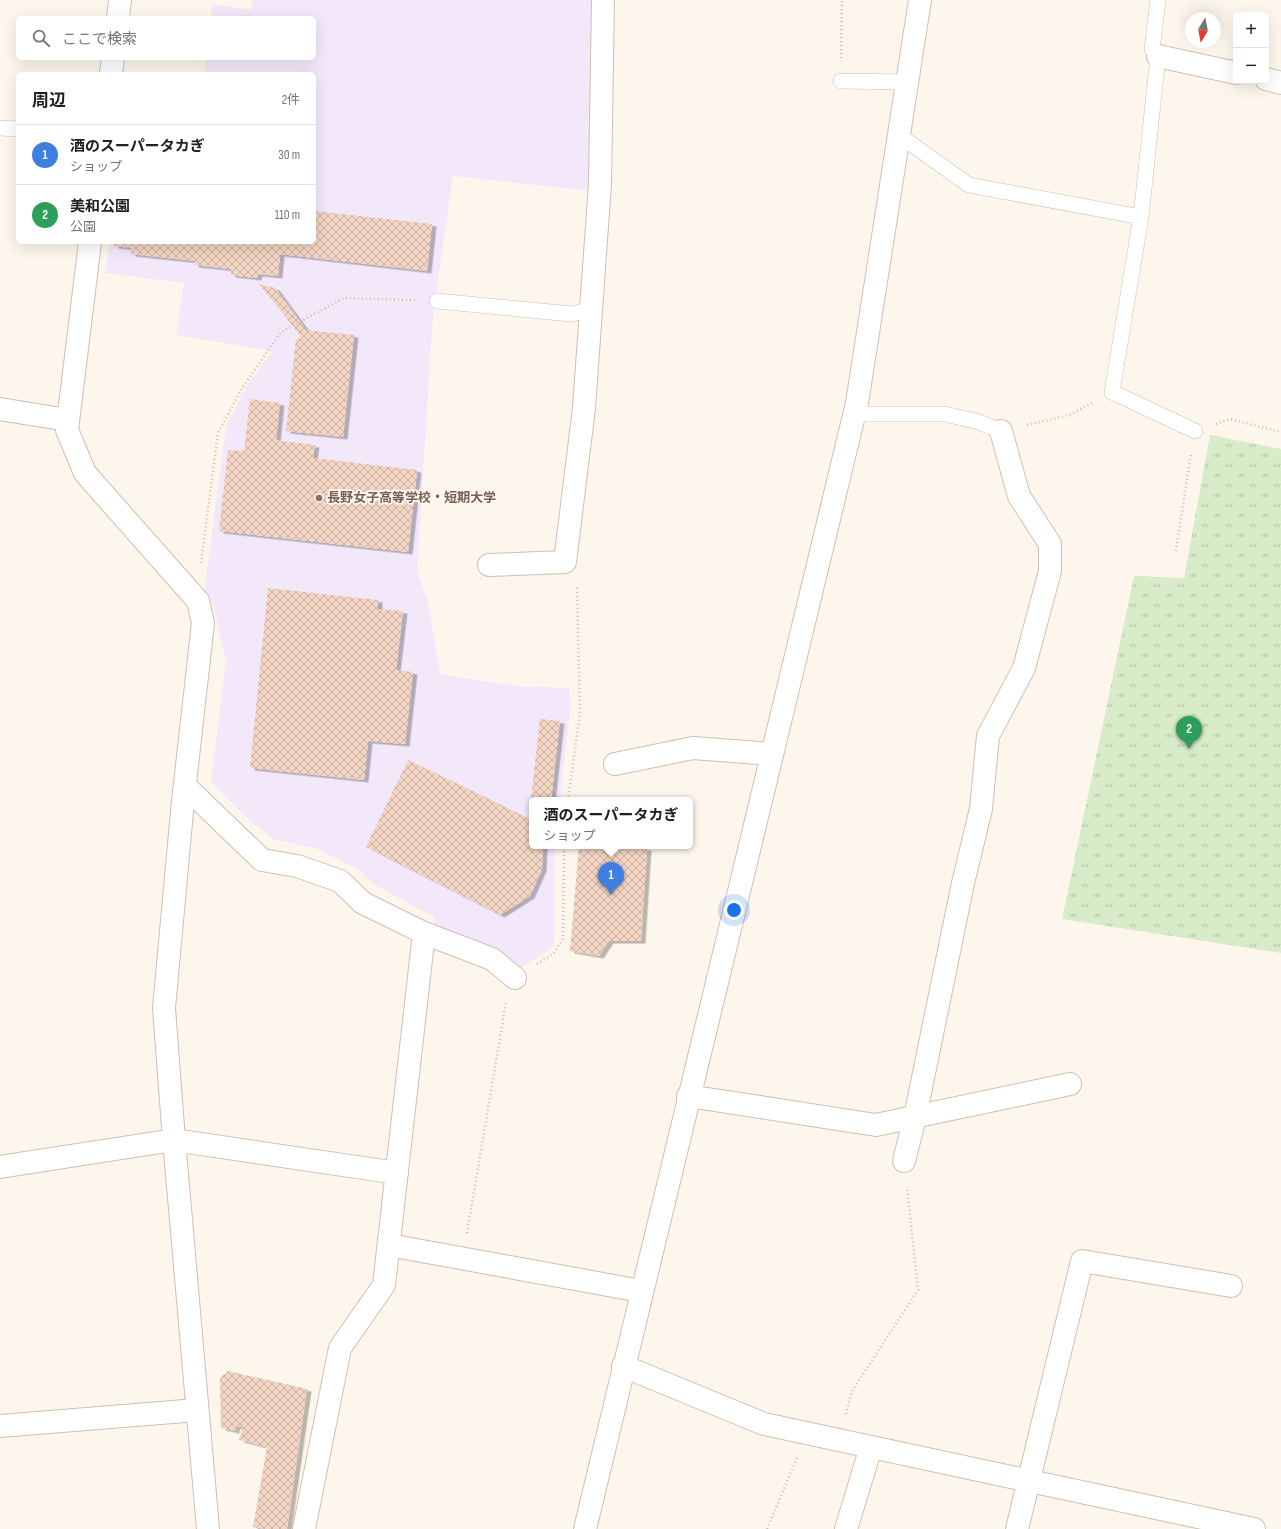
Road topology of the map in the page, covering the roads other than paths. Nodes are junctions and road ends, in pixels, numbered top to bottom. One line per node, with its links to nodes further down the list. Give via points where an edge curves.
1 (120, 0): 5 (street)
2 (603, 0): 20 (street, via 600,184)
3 (920, 0): 12 (street)
4 (1158, 0): 6 (lane, via 1152,49)
5 (118, 16)
6 (1158, 56): 9 (street); 17 (lane)
7 (113, 60): 8 (street)
8 (111, 72)
9 (1233, 72)
10 (1269, 80): 13 (street)
11 (841, 81): 12 (lane)
12 (906, 82): 16 (street)
13 (1281, 83)
14 (0, 128): 15 (lane)
15 (16, 129)
16 (900, 136): 17 (lane, via 969,185); 22 (street)
17 (1141, 217): 25 (lane, via 1112,392)
18 (90, 244): 23 (street)
19 (437, 301): 20 (lane, via 571,314)
20 (591, 310): 26 (street, via 584,408 565,562)
21 (0, 409): 23 (street)
22 (854, 414): 24 (lane, via 945,414 979,422); 27 (street)
23 (68, 420): 29 (street, via 67,430 85,473 198,601 204,623)
24 (1001, 431): 34 (street, via 1018,496 1050,544 1050,571 1024,668 988,736 980,809)
25 (1195, 431)
26 (489, 565)
27 (772, 754): 28 (street, via 693,748); 33 (street)
28 (615, 764)
29 (185, 786): 30 (street, via 262,860 296,866 340,881 363,903); 35 (street, via 164,1008)
30 (424, 933): 31 (street, via 492,959); 38 (street)
31 (515, 978)
32 (1070, 1084): 34 (street)
33 (688, 1096): 34 (street, via 876,1125); 41 (street)
34 (915, 1117): 36 (street)
35 (174, 1140): 37 (street); 38 (street); 43 (street)
36 (904, 1161)
37 (0, 1167)
38 (397, 1173): 39 (street)
39 (389, 1245): 41 (street); 49 (street, via 384,1285 340,1348)
40 (1231, 1286): 46 (street, via 1082,1261)
41 (641, 1291): 42 (street)
42 (623, 1366): 45 (street, via 764,1424); 50 (street)
43 (197, 1410): 44 (street); 48 (street)
44 (0, 1426)
45 (870, 1447): 46 (street); 51 (street)
46 (1028, 1481): 47 (street); 52 (street)
47 (1179, 1521): 53 (street)
48 (208, 1529)
49 (304, 1529)
50 (585, 1529)
51 (846, 1529)
52 (1017, 1529)
53 (1254, 1529)

